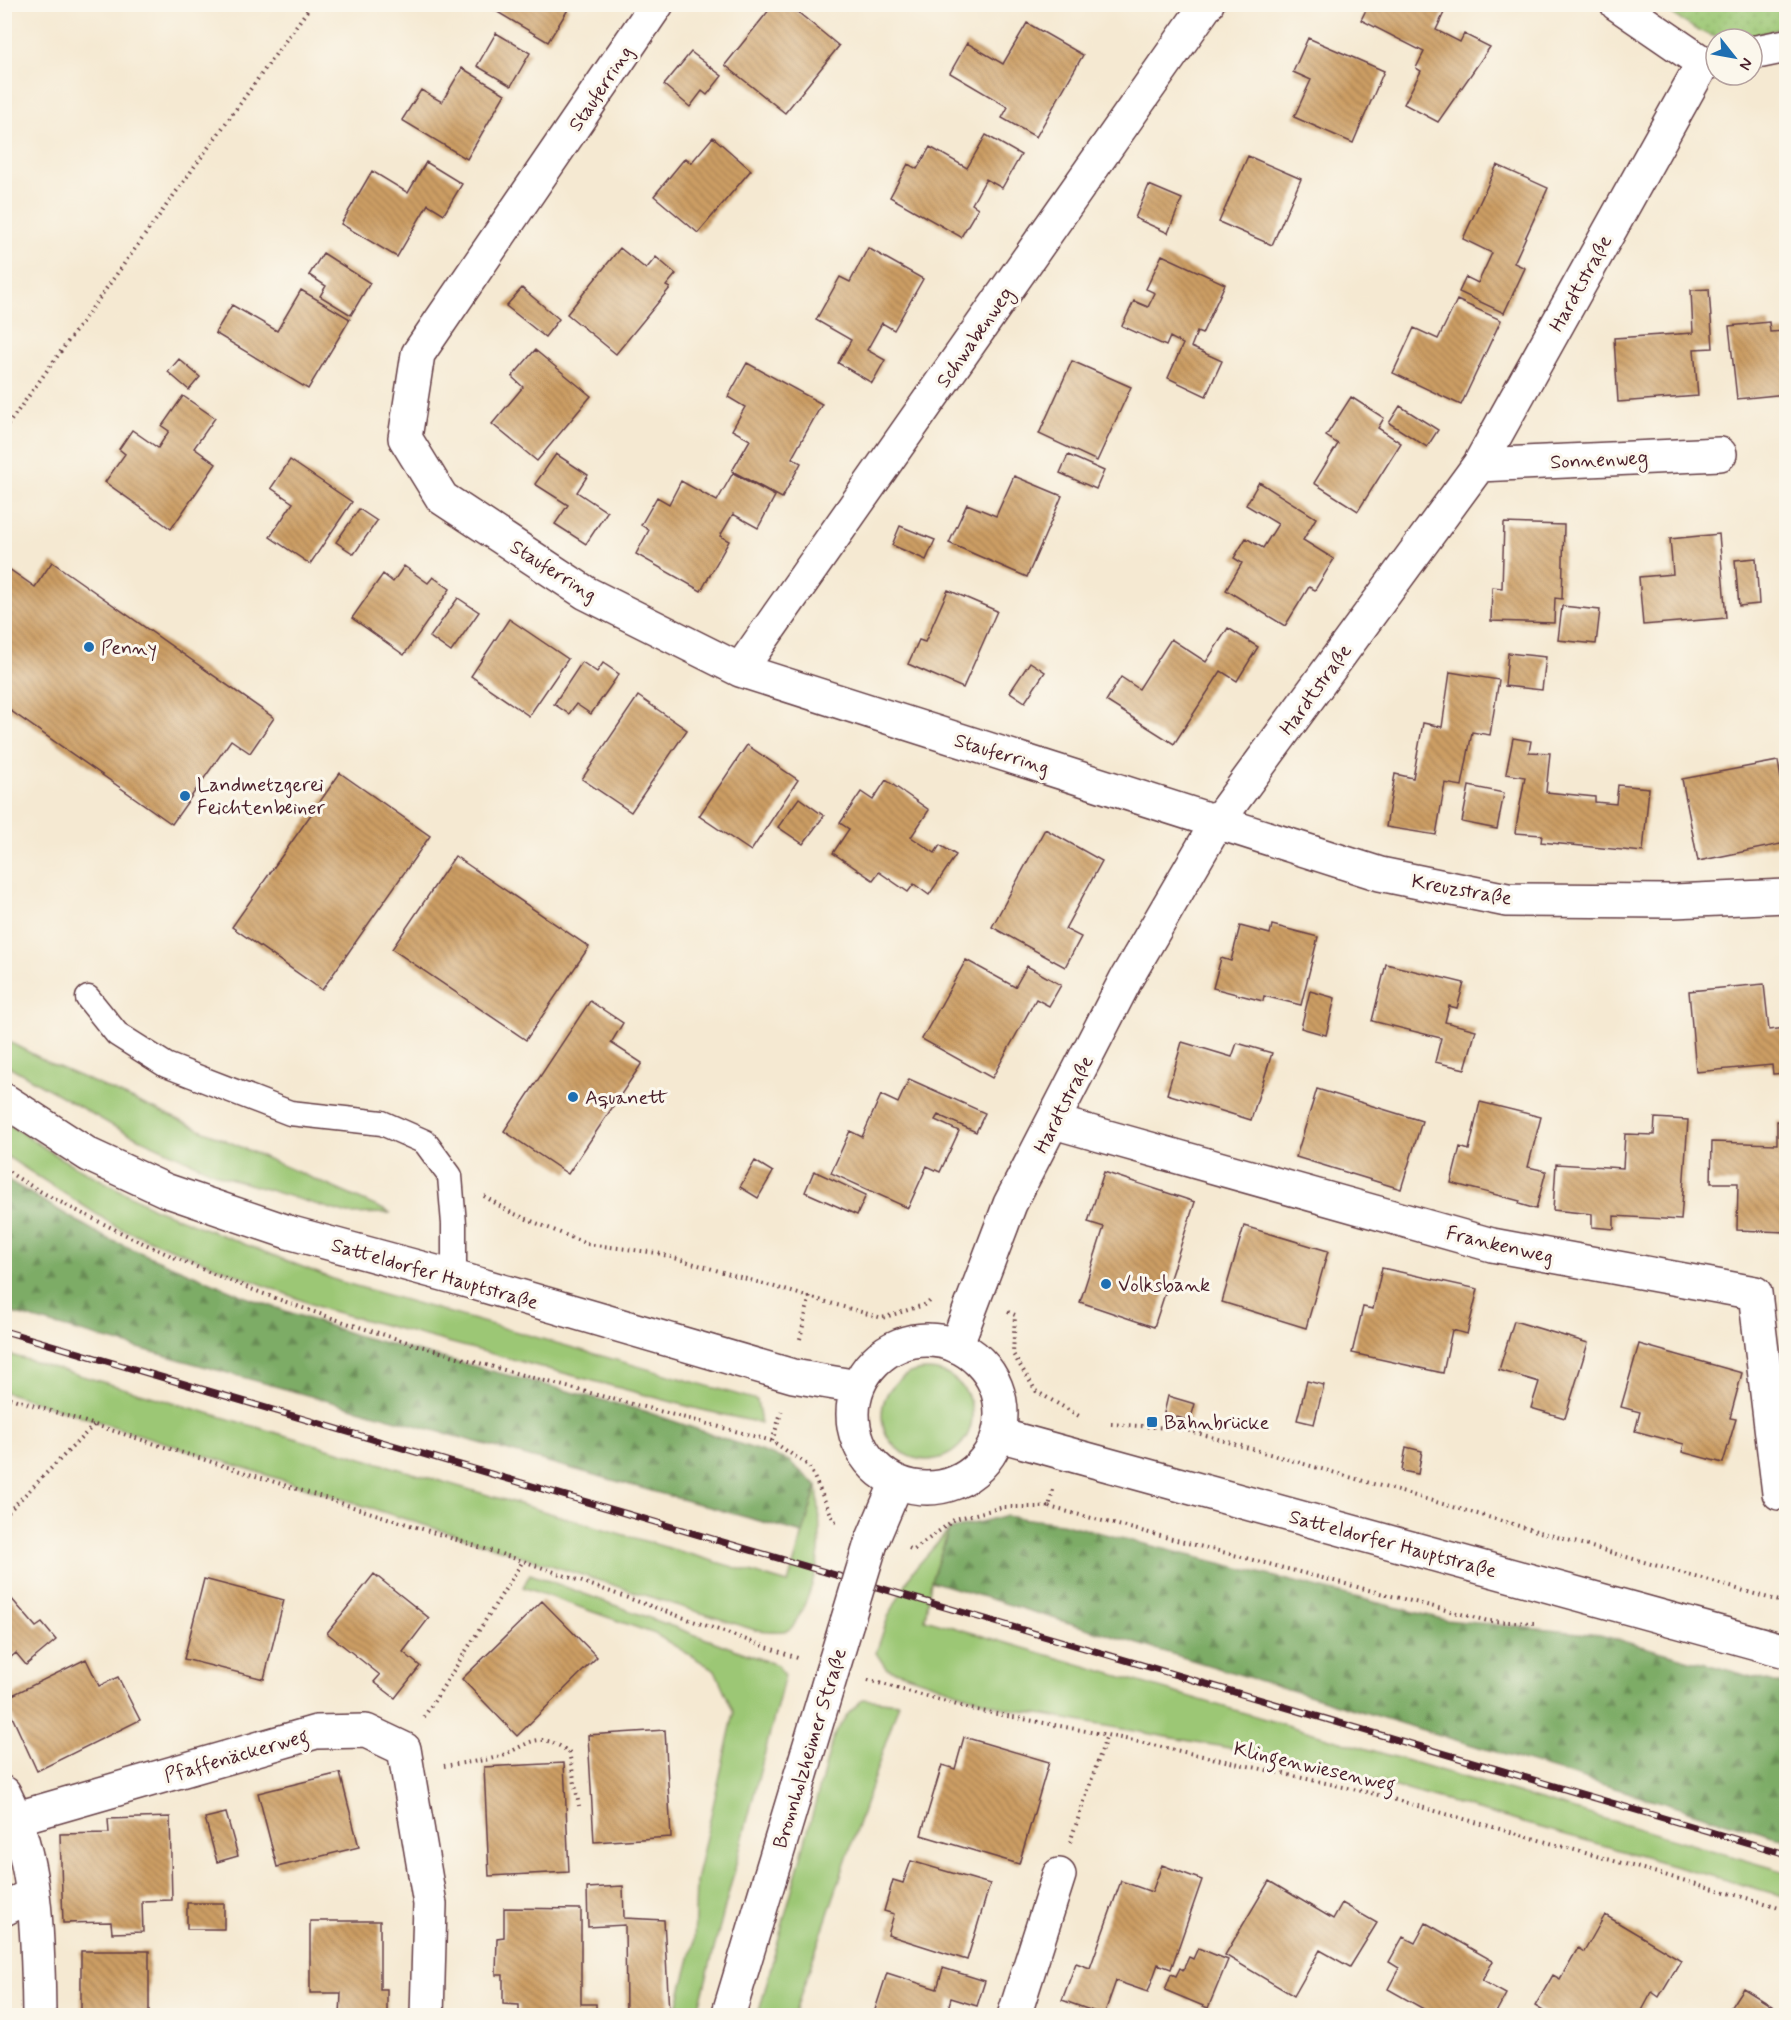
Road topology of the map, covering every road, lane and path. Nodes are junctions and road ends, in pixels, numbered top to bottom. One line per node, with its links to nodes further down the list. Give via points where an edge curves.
1 (312, 4): 9 (path)
2 (657, 4): 12 (street, Stauferring, via 418,354 405,438 442,498 586,593)
3 (1207, 4): 12 (street, Schwabenweg)
4 (1617, 4): 7 (street)
5 (1786, 46): 6 (street)
6 (1764, 51)
7 (1704, 59)
8 (1704, 71): 11 (street, Hardtstraße)
9 (4, 430)
10 (1720, 454): 11 (street, Sonnenweg)
11 (1479, 465): 13 (street, Hardtstraße)
12 (740, 670): 13 (street, Stauferring)
13 (1218, 821): 14 (street, Kreuzstraße, via 1380,873 1507,900 1674,901); 17 (street, Hardtstraße, via 1126,979)
14 (1786, 896)
15 (88, 998): 19 (lane, via 117,1034 166,1065 290,1113 382,1123 425,1142)
16 (16, 1107): 20 (street, Satteldorfer Hauptstraße, via 89,1155 165,1190 288,1232)
17 (1054, 1122): 21 (street, Hardtstraße, via 1010,1204); 32 (street, Frankenweg, via 1492,1245 1755,1293)
18 (4, 1169): 35 (path, via 38,1191 175,1259 318,1315 772,1441 809,1466 834,1521)
19 (450, 1176): 20 (lane); 21 (path, via 510,1212 587,1244 657,1253 882,1318 927,1304 942,1286)
20 (454, 1277): 23 (street, Satteldorfer Hauptstraße, via 792,1376)
21 (975, 1298): 22 (street, Hardtstraße); 25 (path, via 1015,1315 1013,1354 1036,1391)
22 (956, 1346): 23 (street, via 927,1340 905,1343 885,1353 869,1368); 29 (street, via 987,1369 998,1390 1002,1412)
23 (858, 1387): 31 (street, via 852,1411 855,1435 866,1457)
24 (4, 1396): 27 (path, Klingenwiesenweg)
25 (1071, 1411): 26 (path); 30 (path)
26 (1085, 1419)
27 (96, 1423): 34 (path); 36 (path, Klingenwiesenweg)
28 (1103, 1424): 37 (path, via 1183,1429)
29 (999, 1435): 30 (street, Satteldorfer Hauptstraße); 31 (street, via 989,1457 972,1474 951,1485 928,1489)
30 (1061, 1452): 33 (path); 39 (street, Satteldorfer Hauptstraße)
31 (897, 1482): 35 (street, Bronnholzheimer Straße)
32 (1779, 1493)
33 (1049, 1507): 35 (path, via 1004,1506 955,1519 914,1550); 38 (path, via 1488,1621)
34 (4, 1516)
35 (873, 1539): 40 (street, Bronnholzheimer Straße, bridge)
36 (523, 1561): 40 (path, Klingenwiesenweg); 42 (path)
37 (1786, 1603)
38 (1544, 1624)
39 (1786, 1651)
40 (832, 1670): 41 (path, Klingenwiesenweg, via 971,1709); 52 (street, Bronnholzheimer Straße)
41 (1107, 1735): 46 (path); 49 (path, Klingenwiesenweg, via 1371,1793)
42 (404, 1749): 44 (street, Pfaffenäckerweg, via 366,1731 316,1732); 51 (street, via 430,1904)
43 (481, 1758): 45 (path, via 499,1757 533,1739 559,1745 569,1752)
44 (11, 1806): 47 (street)
45 (579, 1806)
46 (1059, 1875): 53 (street)
47 (33, 1894): 48 (street); 50 (street)
48 (4, 1909)
49 (1786, 1909)
50 (39, 2016)
51 (427, 2016)
52 (728, 2016)
53 (1014, 2016)

